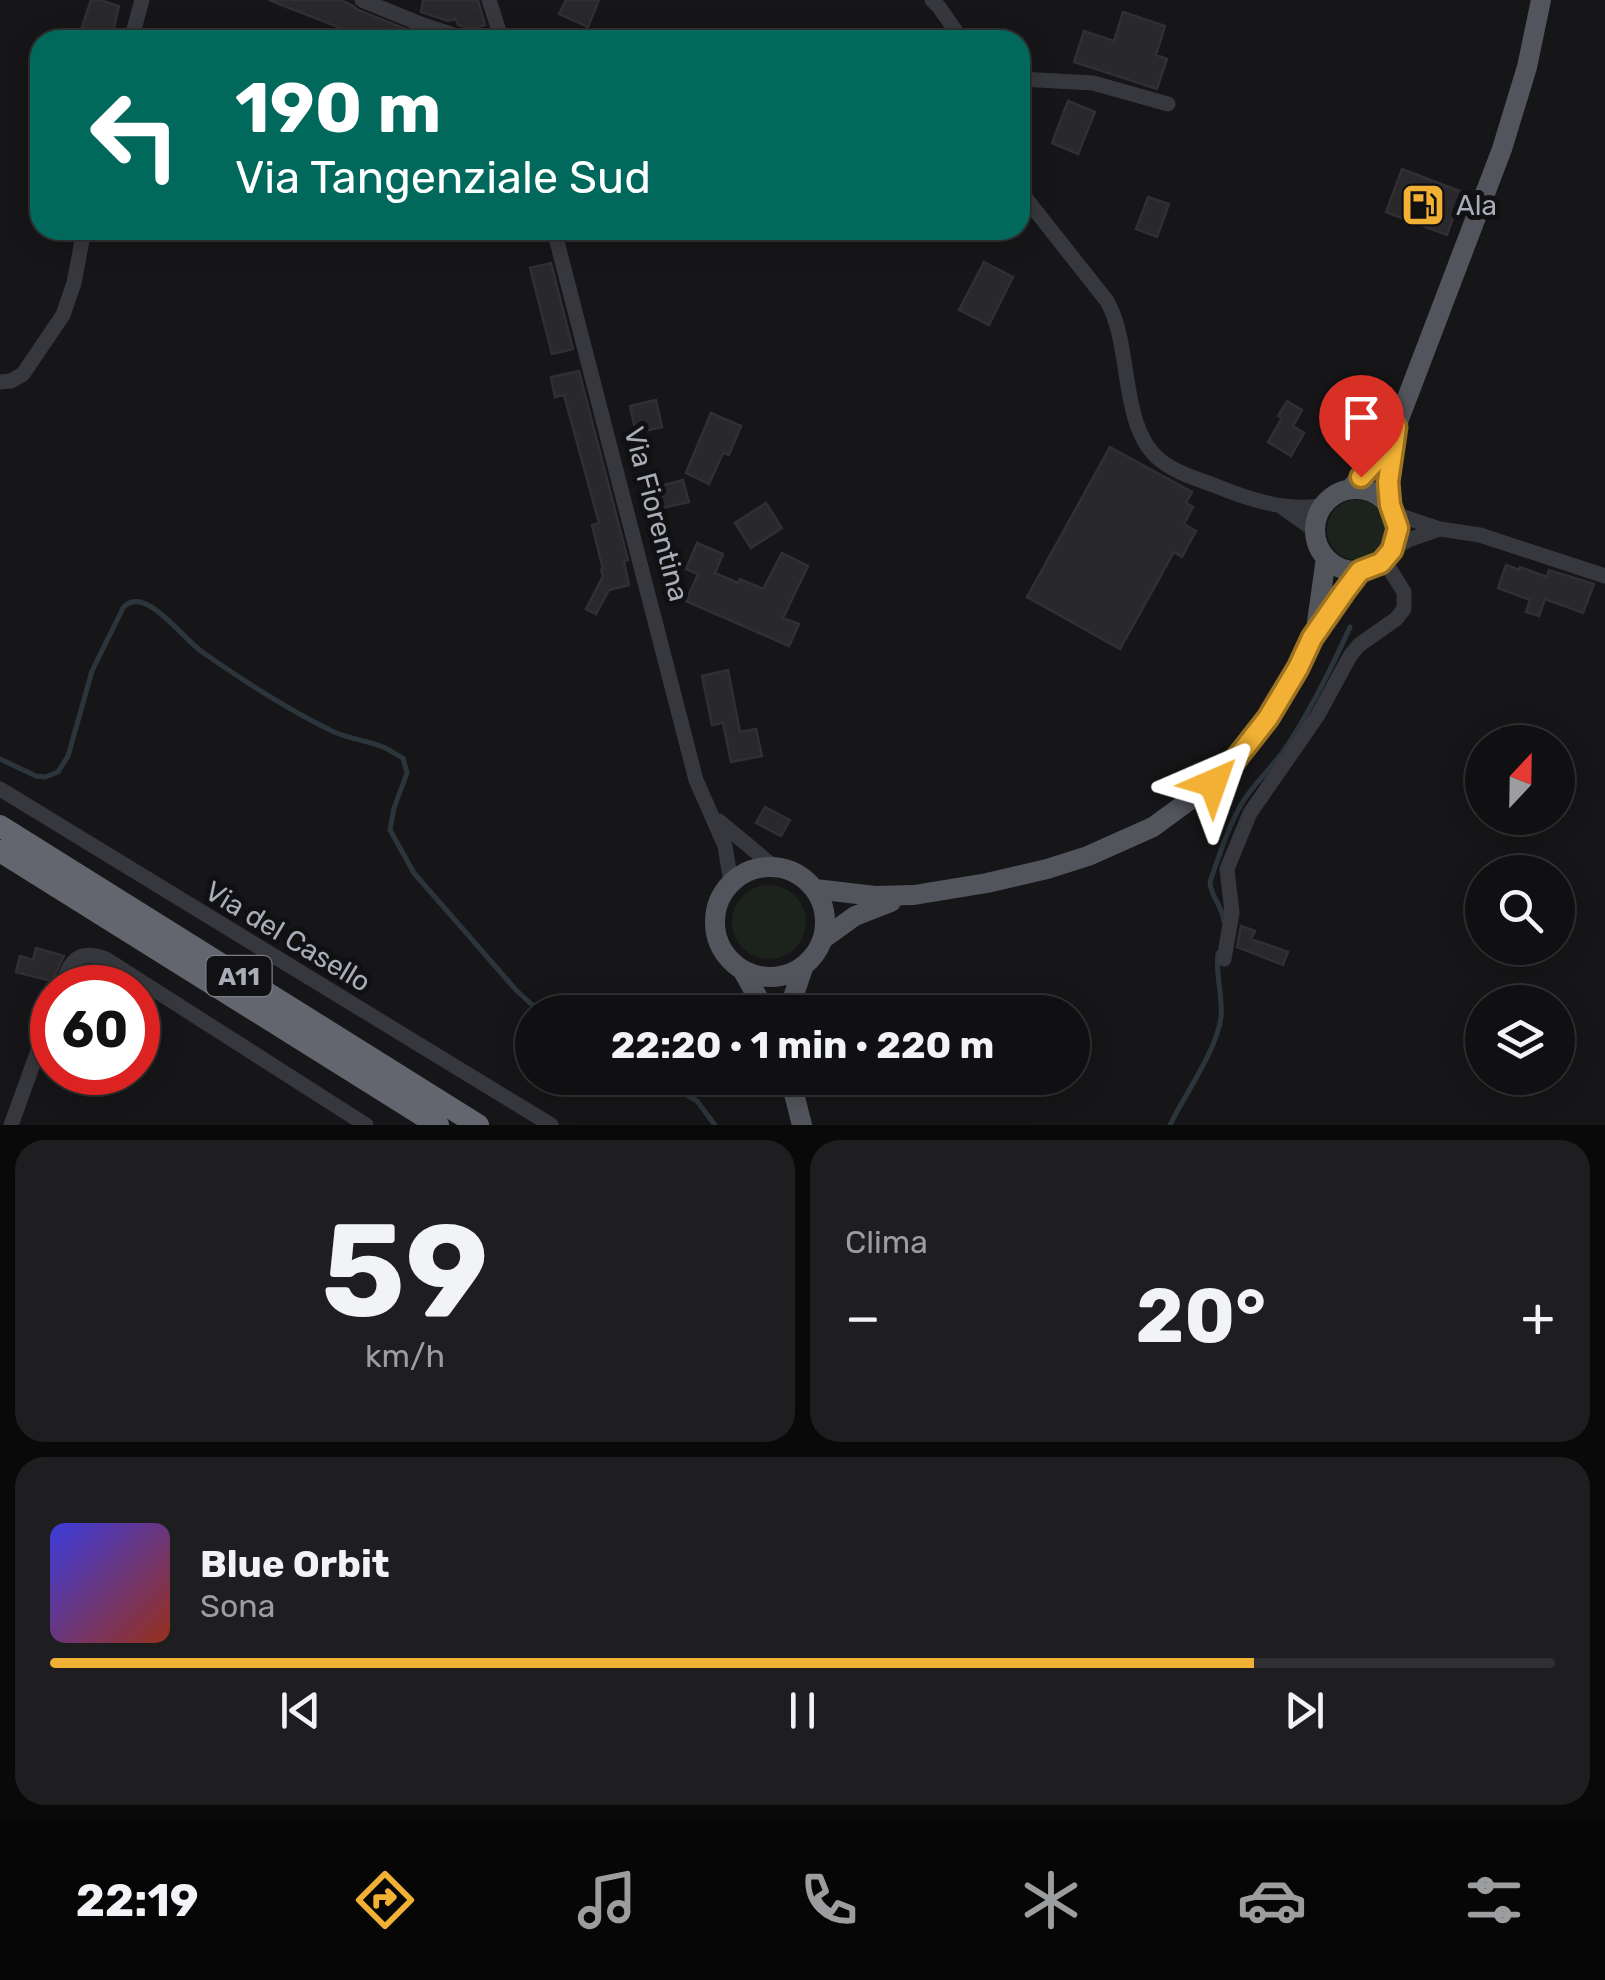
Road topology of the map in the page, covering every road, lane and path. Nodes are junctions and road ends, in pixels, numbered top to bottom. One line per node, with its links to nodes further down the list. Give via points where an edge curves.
1 (142, 0): 6 (street)
2 (362, 0): 7 (street)
3 (489, 0): 8 (street)
4 (932, 0): 9 (street)
5 (1541, 0): 16 (main road, via 1502,149)
6 (134, 30)
7 (438, 30)
8 (499, 30)
9 (956, 30)
10 (1030, 80): 11 (street, via 1093,83)
11 (1168, 104)
12 (1030, 203): 18 (street, via 1116,316 1133,410 1152,453 1179,472)
13 (82, 240): 15 (street, via 63,314 22,374)
14 (557, 240): 29 (street, Via Fiorentina)
15 (0, 382)
16 (1396, 427): 17 (main road); 20 (main road)
17 (1350, 488): 19 (main road); 20 (main road, via 1372,492)
18 (1280, 506): 19 (street); 22 (street)
19 (1322, 506): 22 (main road)
20 (1392, 510): 21 (street); 23 (main road, via 1398,532)
21 (1440, 529): 23 (street); 26 (street, via 1480,535)
22 (1314, 530): 24 (main road)
23 (1388, 555): 25 (main road); 37 (street, via 1404,609 1350,656 1250,813 1226,869 1232,913)
24 (1326, 558): 25 (main road); 27 (main road)
25 (1360, 571): 27 (main road)
26 (1605, 576)
27 (1312, 638): 35 (main road, via 1252,740 1213,783 1166,819 1047,869)
28 (0, 789): 51 (street, Via del Casello)
29 (709, 811): 32 (street, Via Fiorentina); 33 (street, Via Fiorentina, via 728,854)
30 (0, 826): 50 (highway, A11)
31 (0, 851): 49 (highway, A11)
32 (774, 866): 33 (main road); 34 (main road)
33 (731, 882): 41 (main road, via 714,925 723,952)
34 (814, 889): 35 (main road); 36 (main road, via 824,908)
35 (914, 895): 36 (main road, via 864,911)
36 (823, 938): 40 (main road)
37 (1224, 959)
38 (71, 965): 39 (street, via 88,954)
39 (115, 965)
40 (804, 966): 41 (main road, via 770,978); 44 (main road)
41 (743, 971): 43 (main road)
42 (160, 993): 48 (street)
43 (756, 995)
44 (794, 995)
45 (30, 1073): 47 (street)
46 (794, 1095): 52 (main road)
47 (11, 1125)
48 (366, 1125)
49 (438, 1125)
50 (478, 1125)
51 (551, 1125)
52 (802, 1125)

